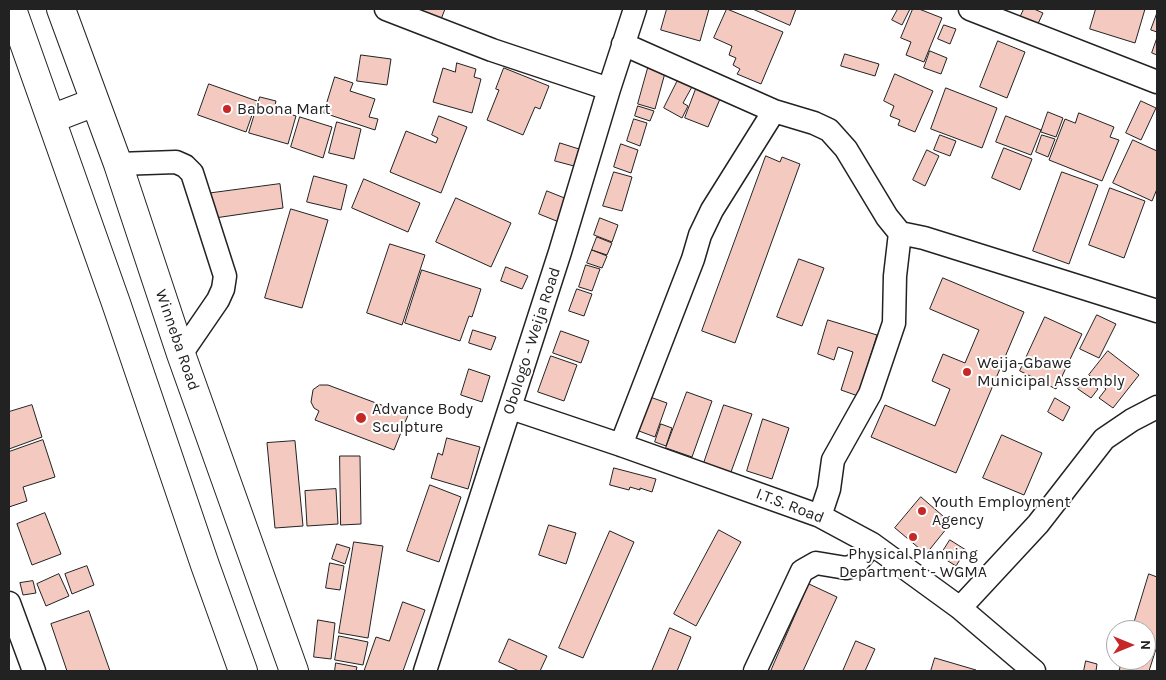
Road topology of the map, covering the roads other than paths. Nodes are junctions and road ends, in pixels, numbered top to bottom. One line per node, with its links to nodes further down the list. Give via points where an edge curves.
1 (12, 9): 11 (highway)
2 (386, 9): 8 (street, via 492,50)
3 (634, 9): 6 (street, Obologo - Weija Road)
4 (970, 9): 7 (street)
5 (65, 10): 9 (highway, Winneba Road)
6 (623, 44): 8 (street, Obologo - Weija Road); 10 (street)
7 (1157, 82)
8 (608, 89): 17 (street, Obologo - Weija Road)
9 (95, 102): 11 (highway); 12 (highway, Winneba Road)
10 (774, 111): 13 (street, via 829,130 846,149); 18 (street, via 712,210 700,235)
11 (51, 119): 24 (highway)
12 (118, 164): 15 (highway, Winneba Road); 15 (street, via 176,162 192,173 224,276 218,300)
13 (900, 233): 14 (street); 19 (street, via 894,323 870,394 833,460 829,490)
14 (1157, 311)
15 (181, 354): 25 (highway, Winneba Road)
16 (1157, 407): 22 (street, via 1104,439 1038,524)
17 (511, 408): 18 (street, I.T.S. Road); 26 (street, Obologo - Weija Road)
18 (621, 445): 19 (street, I.T.S. Road)
19 (820, 516): 20 (street, I.T.S. Road)
20 (872, 544): 22 (street, I.T.S. Road); 27 (street, via 854,566 846,568 816,563 802,571)
21 (9, 603): 23 (street)
22 (960, 608): 28 (street, I.T.S. Road)
23 (34, 671)
24 (243, 671)
25 (294, 671)
26 (425, 671)
27 (755, 671)
28 (1034, 671)

